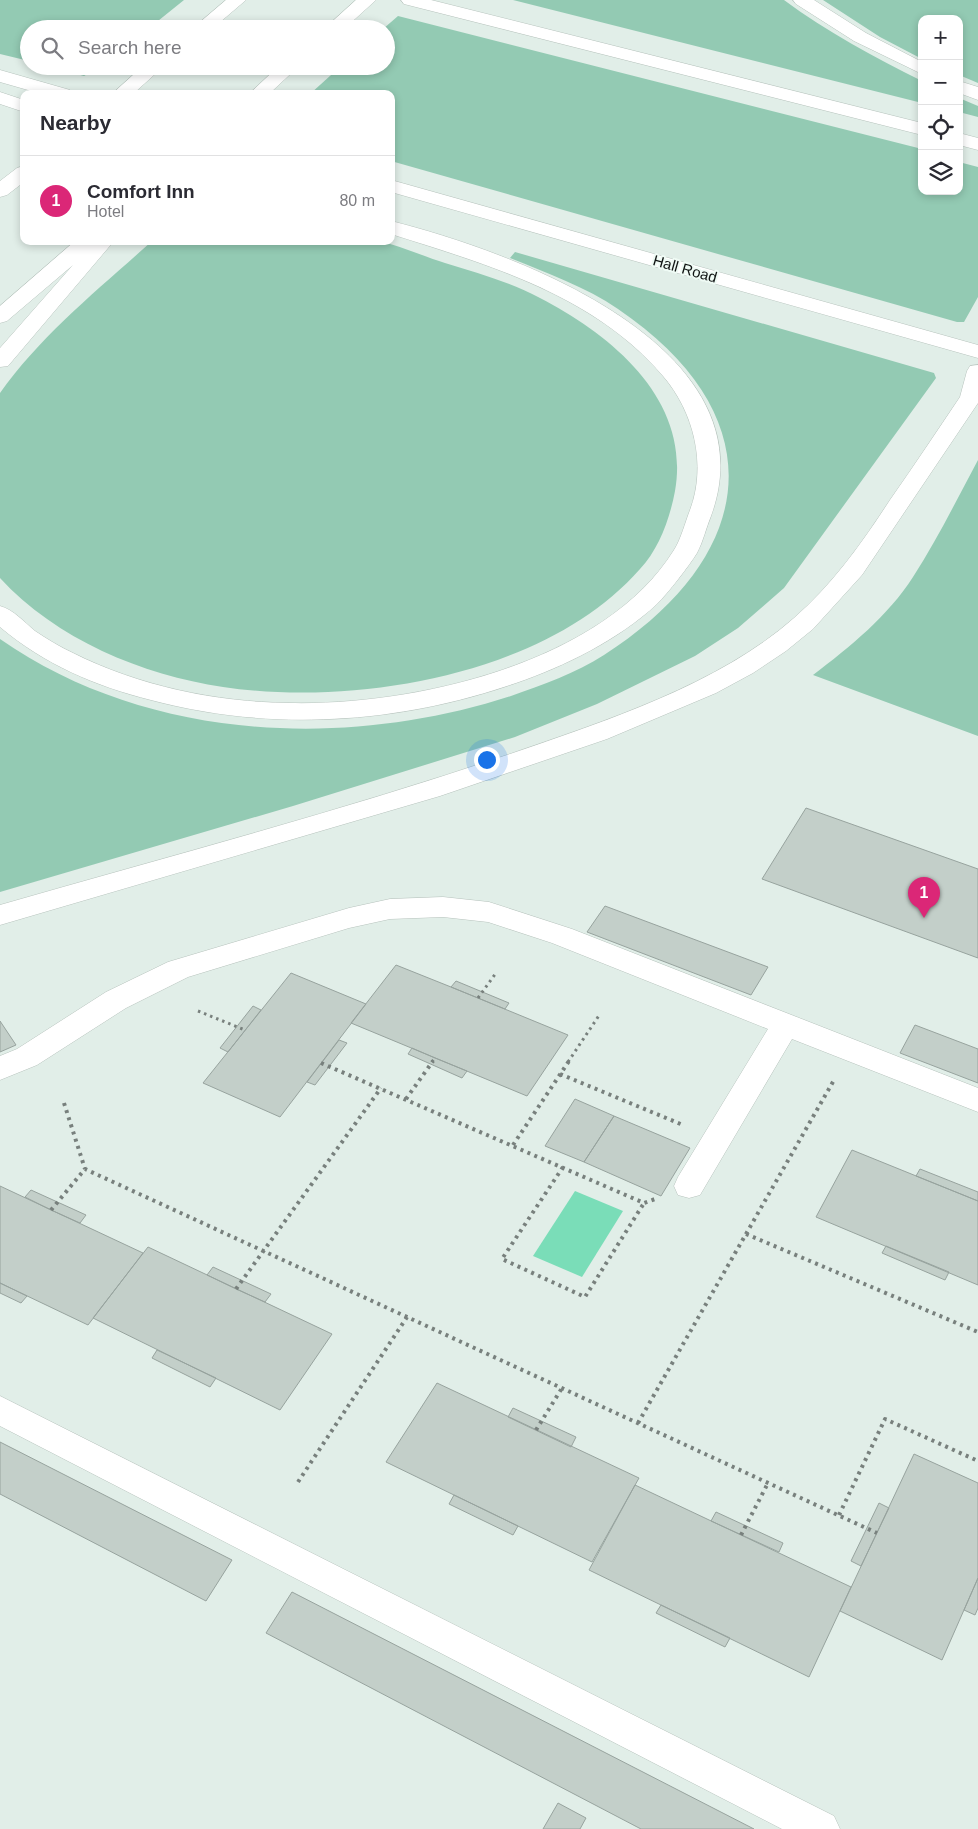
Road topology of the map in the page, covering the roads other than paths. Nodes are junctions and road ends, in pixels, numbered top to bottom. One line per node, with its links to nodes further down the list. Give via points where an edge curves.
1 (237, 0): 5 (main road)
2 (367, 0): 6 (main road)
3 (410, 0): 18 (main road)
4 (802, 0): 7 (main road, via 860,37)
5 (212, 20)
6 (344, 20)
7 (918, 67)
8 (144, 75): 13 (main road)
9 (280, 75): 14 (main road)
10 (0, 76): 12 (main road)
11 (963, 88): 15 (main road)
12 (48, 90)
13 (125, 90)
14 (263, 90)
15 (978, 94)
16 (2, 99): 17 (main road)
17 (20, 105)
18 (918, 128)
19 (963, 140): 20 (main road)
20 (978, 144)
21 (20, 174): 23 (main road)
22 (20, 174): 25 (main road)
23 (0, 186)
24 (395, 187): 30 (main road, Hall Road)
25 (0, 191)
26 (395, 228): 33 (main road, via 505,265 579,299 636,337 659,356 677,378 703,424 710,449 710,478 705,505 693,538 652,594 594,639 510,678 406,704 292,712 221,706 136,688 92,672 48,649)
27 (82, 245): 29 (main road)
28 (101, 245): 31 (main road)
29 (0, 316)
30 (978, 352)
31 (0, 361)
32 (978, 371): 34 (main road, via 971,397 854,570 804,623 744,667 707,687 598,733 450,784)
33 (0, 614)
34 (0, 915)
35 (786, 1024): 36 (main road, via 562,936 489,912 443,907 390,909 349,918 178,969 124,996 43,1048); 37 (main road); 38 (main road)
36 (0, 1069)
37 (978, 1100)
38 (689, 1186)
39 (0, 1410): 40 (main road)
40 (821, 1829)

